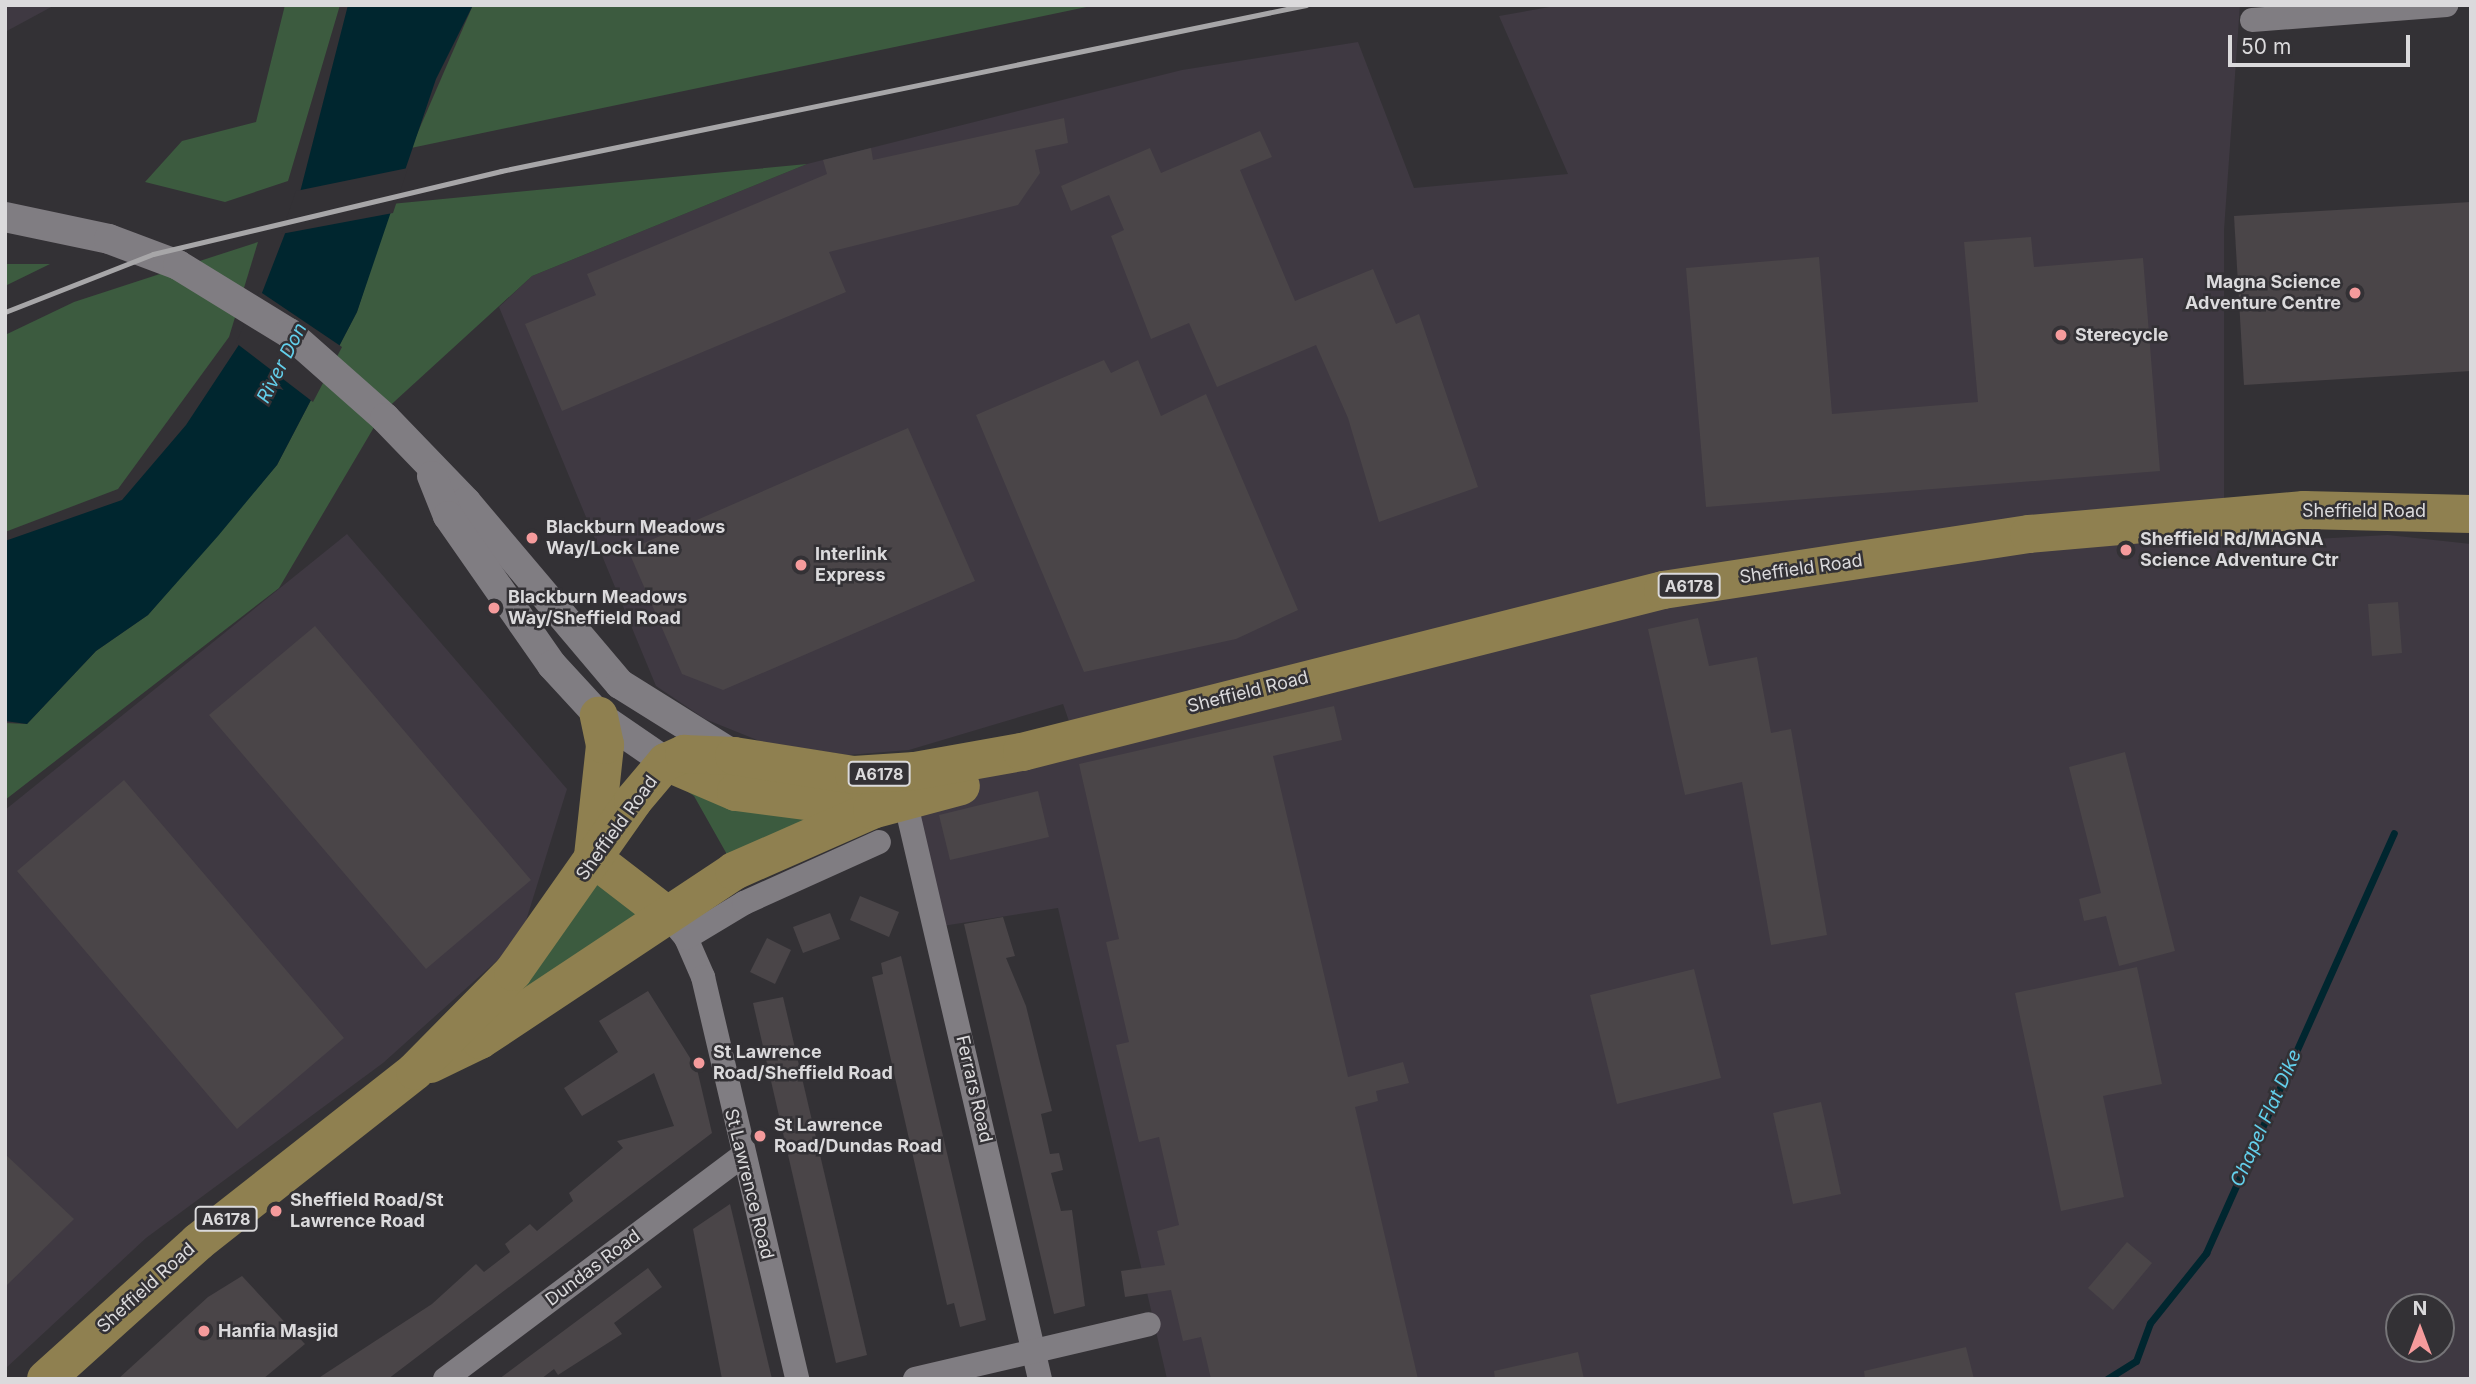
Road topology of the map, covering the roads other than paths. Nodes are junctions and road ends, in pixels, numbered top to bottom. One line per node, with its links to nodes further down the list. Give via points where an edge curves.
1 (2446, 5): 2 (street)
2 (2252, 20)
3 (5, 217): 4 (street, via 41,221 178,265 238,299 289,333 385,418)
4 (430, 469): 6 (street, via 449,516 501,597); 8 (street, via 466,502 562,621 652,709)
5 (2471, 514): 7 (main road, Sheffield Road / A6178, via 2304,510 2029,534 1663,590)
6 (599, 716): 9 (street); 12 (main road, via 605,745)
7 (1022, 752): 10 (main road, Sheffield Road / A6178); 11 (main road, Sheffield Road / A6178, via 973,782)
8 (734, 756): 9 (main road, Sheffield Road / A6178, via 703,752); 10 (main road, Sheffield Road / A6178)
9 (666, 762): 11 (main road, via 736,792); 12 (main road, Sheffield Road / A6178)
10 (854, 775): 11 (main road, via 894,785)
11 (886, 817): 13 (main road, Sheffield Road / A6178, via 734,871); 17 (street, Ferrars Road)
12 (593, 858): 13 (main road); 14 (main road, Sheffield Road / A6178, via 526,957)
13 (676, 927): 14 (main road, Sheffield Road / A6178, via 480,1040); 15 (street, St Lawrence Road, via 703,977)
14 (415, 1072): 18 (main road, Sheffield Road / A6178, via 198,1241)
15 (742, 1156): 19 (street, Dundas Road); 20 (street, St Lawrence Road)
16 (1149, 1325): 17 (street)
17 (1033, 1350): 21 (street); 22 (street, Ferrars Road)
18 (46, 1379)
19 (445, 1379)
20 (797, 1379)
21 (915, 1379)
22 (1040, 1379)

